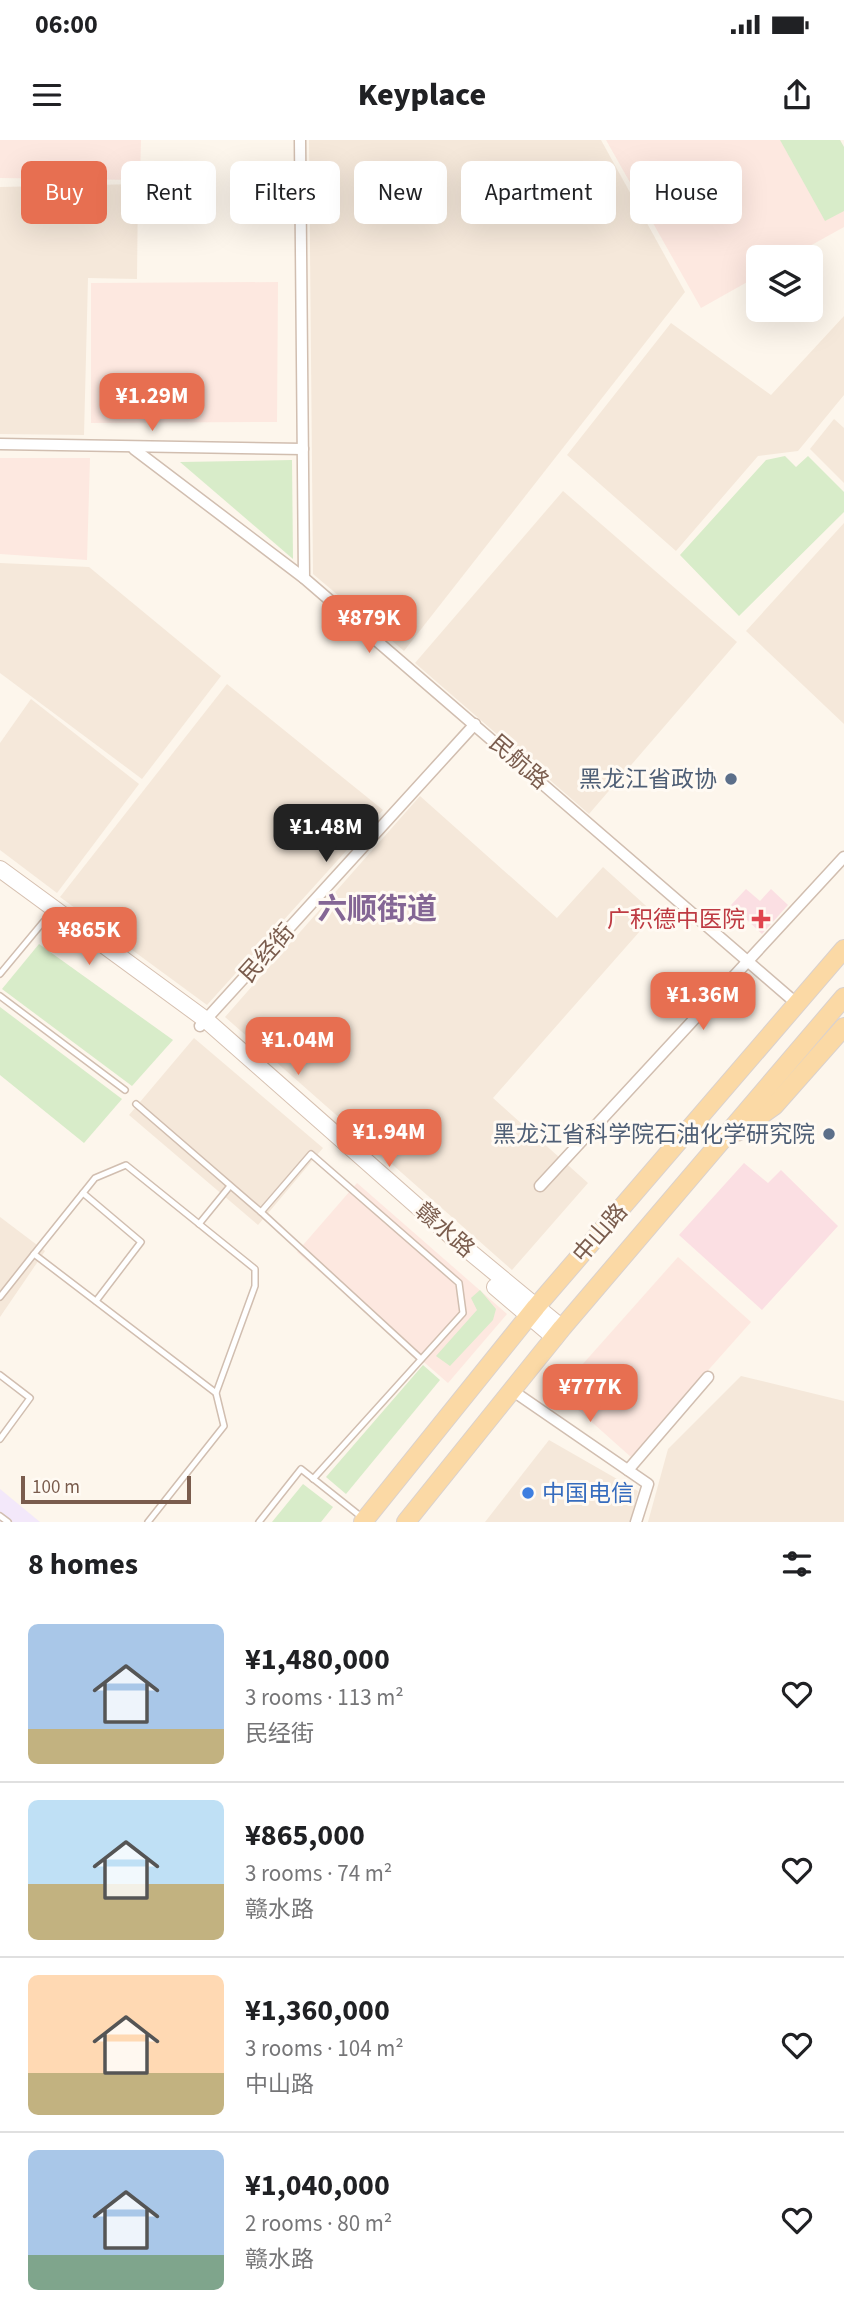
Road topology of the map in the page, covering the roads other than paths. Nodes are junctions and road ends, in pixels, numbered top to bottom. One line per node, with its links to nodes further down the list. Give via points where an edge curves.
1 (300, 140): 4 (street)
2 (0, 444): 3 (street)
3 (134, 449): 4 (street); 5 (street, 民航路)
4 (303, 449): 5 (street)
5 (304, 578): 6 (street, 民航路)
6 (475, 724): 12 (street, 民航路); 17 (street, 民经街)
7 (844, 857): 12 (street)
8 (0, 869): 17 (main road, 赣水路)
9 (0, 878): 10 (main road, 赣水路)
10 (49, 915): 13 (lane); 17 (main road, 赣水路)
11 (844, 949): 16 (main road, 中山路)
12 (747, 961): 16 (street, 民航路); 23 (street)
13 (0, 974)
14 (0, 996): 19 (lane)
15 (844, 997): 21 (main road, 中山路)
16 (796, 1003): 30 (main road, 中山路)
17 (203, 1023): 30 (main road, 赣水路)
18 (841, 1036): 21 (main road, via 774,1106)
19 (125, 1090)
20 (136, 1104): 22 (lane)
21 (717, 1146): 31 (main road, 中山路)
22 (230, 1186): 25 (lane); 26 (lane)
23 (540, 1186)
24 (83, 1193): 26 (lane, via 95,1178 126,1165); 27 (lane); 29 (lane, via 141,1242)
25 (261, 1212): 32 (lane); 32 (lane, via 311,1154 459,1283 463,1313)
26 (199, 1224): 36 (lane, via 255,1269 255,1286)
27 (34, 1254): 28 (lane); 29 (lane)
28 (0, 1297)
29 (96, 1301): 36 (lane)
30 (532, 1312): 31 (main road, 赣水路); 41 (main road, 中山路)
31 (559, 1333): 35 (main road, 中山路)
32 (421, 1359): 39 (lane)
33 (0, 1375): 37 (lane, via 30,1398)
34 (708, 1377): 38 (street)
35 (513, 1391): 38 (street); 45 (main road, 中山路)
36 (216, 1392): 43 (lane, via 224,1426)
37 (0, 1439)
38 (628, 1470): 46 (street, via 648,1484)
39 (313, 1479): 41 (lane); 44 (lane, via 301,1469)
40 (0, 1516): 42 (lane)
41 (364, 1521)
42 (8, 1522)
43 (148, 1522)
44 (259, 1522)
45 (406, 1522)
46 (636, 1522)

